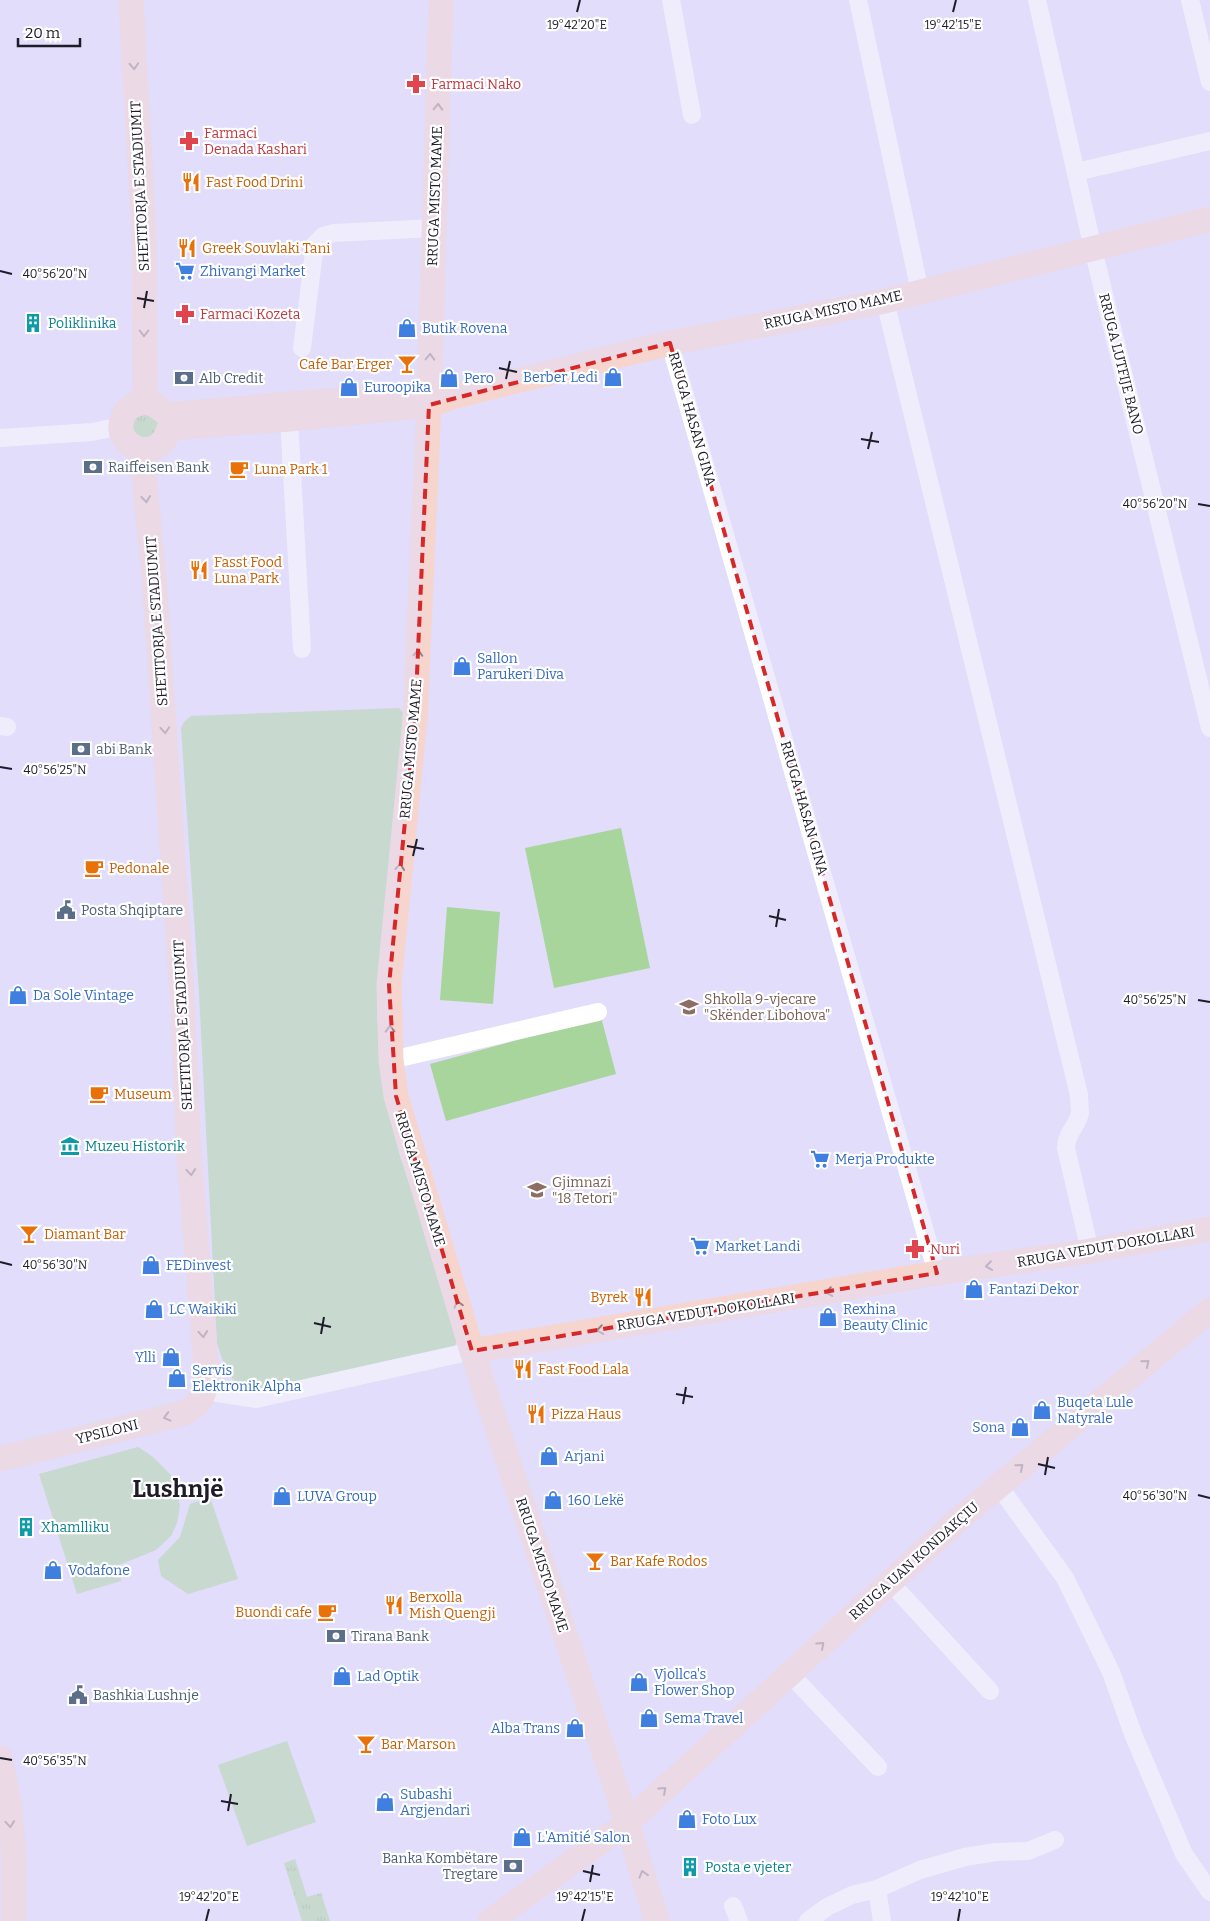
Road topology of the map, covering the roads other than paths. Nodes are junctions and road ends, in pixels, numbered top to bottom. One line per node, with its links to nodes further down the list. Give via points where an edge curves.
1 (131, 0): 19 (main road, SHETITORJA E STADIUMIT, one-way to 19, via 144,235)
2 (441, 0): 12 (main road, RRUGA MISTO MAME, one-way to 2)
3 (671, 0): 8 (street)
4 (858, 0): 14 (street)
5 (1037, 0): 10 (street, RRUGA LUTFIJE BANO)
6 (1190, 0): 7 (street)
7 (1210, 82)
8 (692, 115)
9 (1210, 141): 10 (street)
10 (1076, 172): 13 (street, RRUGA LUTFIJE BANO)
11 (1210, 219): 13 (main road, RRUGA MISTO MAME)
12 (434, 228): 17 (street, via 334,233 323,236 314,244); 18 (main road, RRUGA MISTO MAME, one-way to 12)
13 (1093, 249): 14 (main road, RRUGA MISTO MAME); 26 (street, RRUGA LUTFIJE BANO)
14 (920, 292): 15 (main road, RRUGA MISTO MAME)
15 (885, 300): 16 (main road, RRUGA MISTO MAME); 30 (street, via 1079,1096 1080,1114 1066,1138 1066,1148)
16 (670, 343): 18 (main road, RRUGA MISTO MAME, via 455,396); 31 (street, RRUGA HASAN GINA)
17 (302, 348)
18 (429, 399): 20 (main road, RRUGA MISTO MAME); 21 (main road, RRUGA MISTO MAME); 28 (main road, RRUGA MISTO MAME, one-way to 18, via 389,985 415,719)
19 (145, 402): 21 (main road, via 158,406); 22 (main road, via 131,407)
20 (289, 419): 21 (main road, RRUGA MISTO MAME); 25 (street)
21 (168, 422): 24 (main road, via 163,442 150,450)
22 (121, 426): 23 (street, via 92,432); 24 (main road, via 130,445)
23 (0, 438)
24 (143, 450): 34 (main road, SHETITORJA E STADIUMIT, one-way to 34, via 168,781 189,1156 207,1376)
25 (302, 650)
26 (1210, 728)
27 (598, 1012): 28 (street)
28 (391, 1060): 33 (main road, RRUGA MISTO MAME, one-way to 28, via 396,1096)
29 (1210, 1229): 30 (main road, RRUGA VEDUT DOKOLLARI)
30 (1090, 1251): 31 (main road, RRUGA VEDUT DOKOLLARI, one-way to 31)
31 (937, 1274): 33 (main road, RRUGA VEDUT DOKOLLARI, one-way to 33)
32 (1210, 1310): 36 (main road, RRUGA UAN KONDAKÇIU, one-way to 32)
33 (472, 1351): 34 (street, RRUGA VEDUT DOKOLLARI, via 256,1400); 42 (main road, RRUGA MISTO MAME)
34 (205, 1391): 35 (main road, YPSILONI, one-way to 35, via 196,1405 184,1412)
35 (0, 1459)
36 (998, 1486): 37 (main road, RRUGA UAN KONDAKÇIU); 45 (street, via 1065,1578 1111,1672 1133,1734 1184,1854)
37 (890, 1582): 38 (main road, RRUGA UAN KONDAKÇIU, one-way to 37); 39 (street)
38 (790, 1674): 41 (street); 42 (main road, RRUGA UAN KONDAKÇIU, one-way to 38)
39 (990, 1691)
40 (0, 1758): 46 (main road, one-way to 46, via 14,1857)
41 (878, 1767)
42 (627, 1823): 47 (main road, RRUGA UAN KONDAKÇIU); 48 (main road, RRUGA MISTO MAME, one-way to 42)
43 (1055, 1840): 44 (street, via 1028,1851 965,1857 920,1870)
44 (877, 1890): 49 (street, via 852,1895); 50 (street)
45 (1210, 1892)
46 (14, 1921)
47 (490, 1921)
48 (657, 1921)
49 (808, 1921)
50 (882, 1921)

